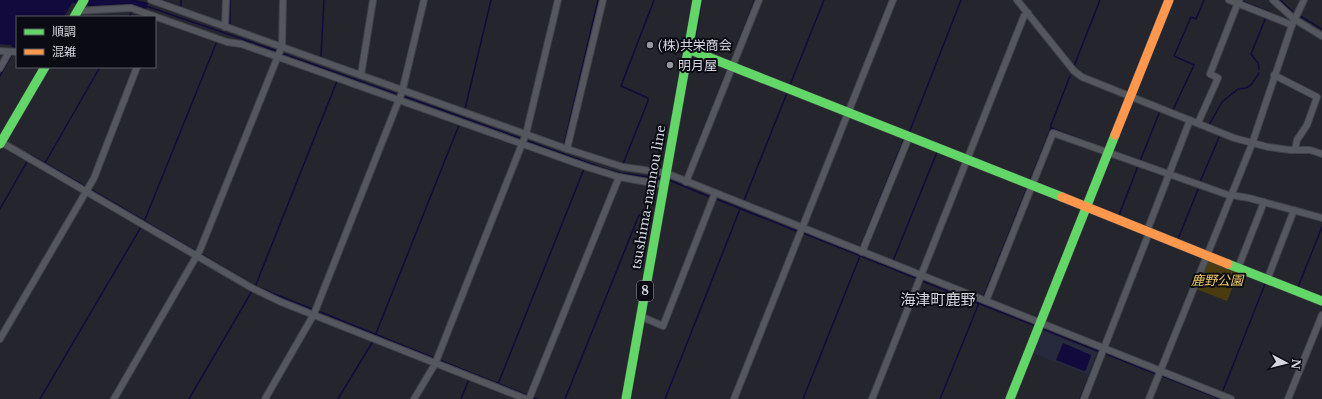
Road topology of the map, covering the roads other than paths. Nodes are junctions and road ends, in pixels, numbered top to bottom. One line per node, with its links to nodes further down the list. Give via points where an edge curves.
1 (151, 0): 23 (street)
2 (226, 0): 23 (street)
3 (283, 0): 25 (street)
4 (373, 0): 35 (street)
5 (424, 0): 37 (street)
6 (558, 0): 43 (street)
7 (603, 0): 48 (street)
8 (697, 0): 26 (street, tsushima-nannou line / 8)
9 (759, 0): 31 (street)
10 (893, 0): 40 (street)
11 (1169, 0): 38 (street)
12 (1229, 0): 16 (street)
13 (1274, 0): 20 (street)
14 (1304, 0): 20 (street)
15 (1019, 1): 18 (street)
16 (1238, 2): 22 (street); 42 (street, via 1210,74 1218,78)
17 (79, 8): 19 (street, via 131,8)
18 (1028, 13): 38 (street, via 1082,78); 52 (street, via 1024,16)
19 (148, 16)
20 (1294, 19): 22 (street); 24 (street)
21 (156, 20): 30 (street)
22 (1292, 26): 36 (street)
23 (226, 27): 25 (street)
24 (1322, 36)
25 (282, 47): 30 (street); 35 (street)
26 (688, 49): 31 (street); 55 (street, tsushima-nannou line / 8)
27 (0, 51): 28 (street)
28 (9, 52): 29 (street); 32 (street)
29 (16, 52)
30 (278, 56): 39 (street); 69 (street)
31 (732, 66): 40 (street); 56 (street)
32 (0, 68)
33 (44, 68): 45 (street)
34 (137, 68): 58 (street)
35 (361, 75): 37 (street)
36 (1274, 75): 47 (street); 49 (street, via 1317,97)
37 (403, 91): 39 (street); 43 (street)
38 (1131, 97): 41 (street); 50 (street)
39 (400, 100): 46 (street); 75 (street)
40 (848, 112): 44 (street); 65 (street)
41 (1190, 120): 42 (street); 53 (street)
42 (1198, 123): 47 (street)
43 (526, 135): 46 (street); 48 (street)
44 (909, 136): 52 (street); 67 (street)
45 (0, 143): 58 (street)
46 (523, 143): 54 (street); 81 (street)
47 (1252, 144): 49 (street); 60 (street)
48 (567, 149): 55 (street)
49 (1295, 150): 51 (street, via 1310,150)
50 (1109, 151): 53 (street); 57 (street, via 1053,133); 62 (street)
51 (1322, 154)
52 (967, 160): 57 (street); 71 (street)
53 (1170, 172): 60 (street); 66 (street)
54 (619, 177): 55 (street); 87 (street)
55 (665, 179): 56 (street); 77 (street, tsushima-nannou line / 8)
56 (686, 182): 59 (street)
57 (1030, 185): 62 (street); 73 (street)
58 (87, 192): 69 (street); 79 (street)
59 (714, 196): 65 (street); 77 (street, via 663,326)
60 (1231, 196): 61 (street); 68 (street)
61 (1264, 202): 63 (street); 70 (street)
62 (1086, 208): 66 (street); 78 (street)
63 (1294, 210): 64 (street); 72 (street)
64 (1322, 218)
65 (801, 231): 67 (street); 89 (street)
66 (1148, 232): 68 (street); 80 (street)
67 (862, 252): 71 (street)
68 (1207, 256): 70 (street); 82 (street)
69 (197, 257): 75 (street, via 252,288); 83 (street)
70 (1238, 268): 72 (street)
71 (920, 278): 73 (street); 90 (street)
72 (1267, 280): 74 (street)
73 (984, 301): 78 (street)
74 (1322, 301)
75 (314, 314): 81 (street); 84 (street)
76 (1322, 315): 95 (street)
77 (640, 316): 88 (street, tsushima-nannou line / 8)
78 (1039, 325): 80 (street); 91 (street)
79 (0, 339)
80 (1102, 351): 82 (street); 92 (street)
81 (435, 364): 85 (street); 86 (street)
82 (1160, 374): 93 (street); 94 (street)
83 (114, 399)
84 (264, 399)
85 (414, 399)
86 (526, 399)
87 (529, 399)
88 (626, 399)
89 (734, 399)
90 (872, 399)
91 (1010, 399)
92 (1084, 399)
93 (1149, 399)
94 (1231, 399)
95 (1288, 399)

